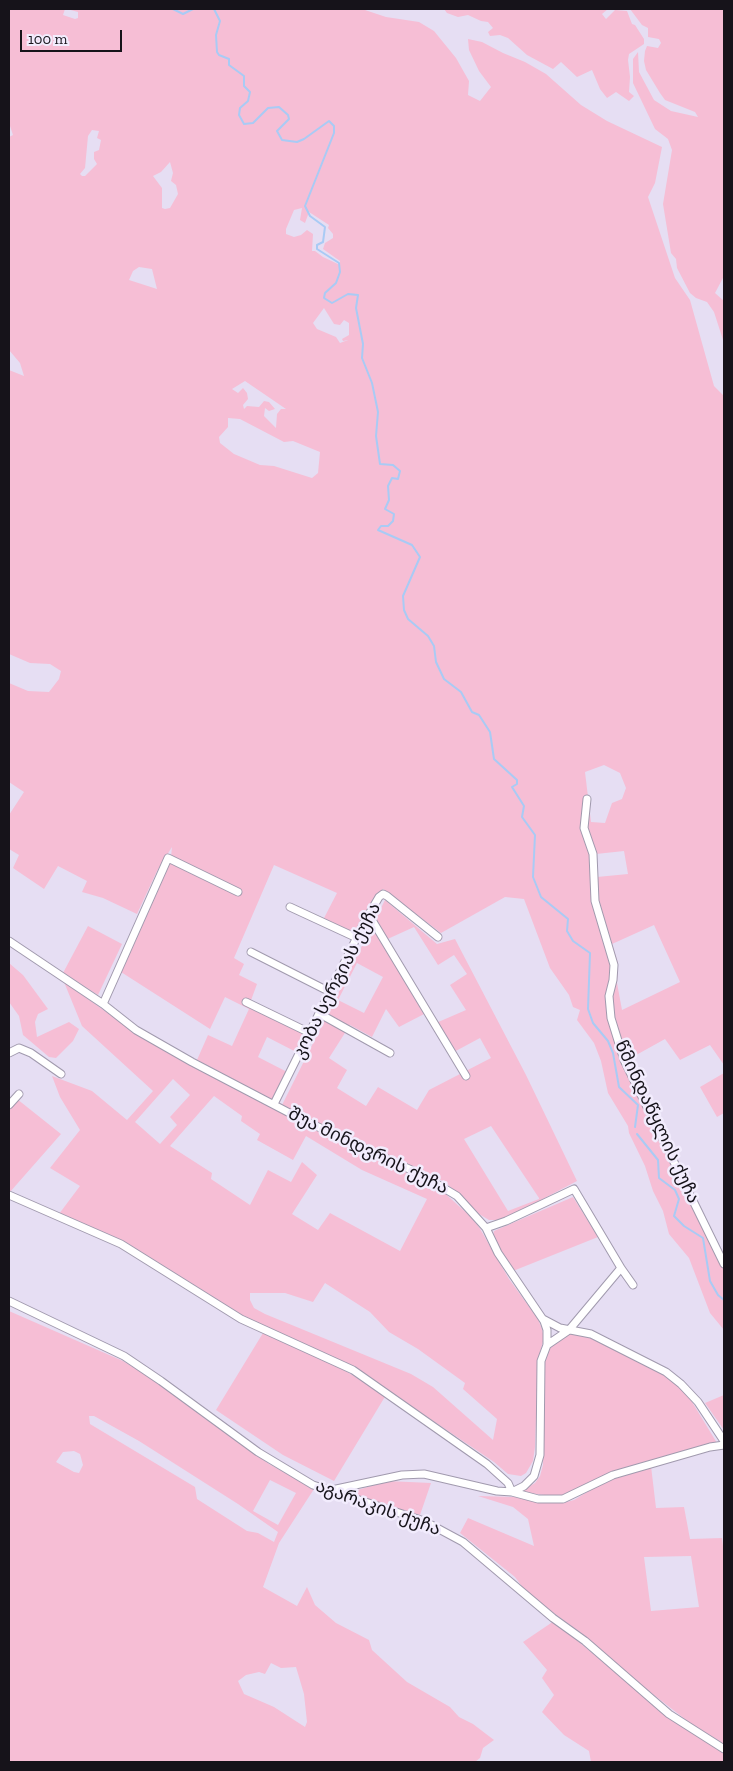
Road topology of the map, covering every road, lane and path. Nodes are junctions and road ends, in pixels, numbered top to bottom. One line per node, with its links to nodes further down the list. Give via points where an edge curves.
1 (587, 800): 23 (street, წმინდაწყლის ქუჩა, via 584,828 593,854 596,901 614,965 609,996 611,1018 624,1060)
2 (238, 892): 11 (street, via 168,858)
3 (290, 906): 5 (street)
4 (368, 914): 5 (street, კობა სერგიას ქუჩა); 6 (street, კობა სერგიას ქუჩა, via 383,894); 17 (street)
5 (357, 938): 9 (street, კობა სერგიას ქუჩა)
6 (438, 938)
7 (9, 941): 11 (street, შუა მინდვრის ქუჩა)
8 (251, 952): 9 (street)
9 (330, 992): 12 (street, კობა სერგიას ქუჩა)
10 (246, 1002): 13 (street)
11 (103, 1004): 19 (street, შუა მინდვრის ქუჩა, via 153,1040)
12 (320, 1014): 13 (street, კობა სერგიას ქუჩა); 15 (street)
13 (310, 1033): 19 (street, კობა სერგიას ქუჩა)
14 (9, 1053): 16 (street, via 19,1048)
15 (390, 1053)
16 (61, 1074)
17 (466, 1076)
18 (19, 1094): 20 (street)
19 (274, 1104): 22 (street, შუა მინდვრის ქუჩა, via 444,1186)
20 (9, 1105)
21 (9, 1195): 33 (street, via 121,1244 242,1319 353,1370 487,1464 508,1483)
22 (486, 1228): 24 (street, via 506,1222 574,1189); 27 (street, შუა მინდვრის ქუჩა, via 498,1253)
23 (724, 1264)
24 (621, 1268): 25 (street); 28 (street)
25 (632, 1285)
26 (9, 1301): 32 (street, აგარაკის ქუჩა, via 124,1356 258,1452)
27 (541, 1317): 28 (street); 29 (street, შუა მინდვრის ქუჩა, via 547,1330)
28 (569, 1330): 29 (street); 30 (street, via 591,1334 666,1372 698,1402)
29 (547, 1345): 33 (street, შუა მინდვრის ქუჩა, via 541,1361 539,1464 534,1476)
30 (724, 1441)
31 (724, 1445): 33 (street, via 613,1475 563,1499)
32 (327, 1491): 33 (street, via 385,1477 424,1474); 34 (street, აგარაკის ქუჩა, via 424,1521 463,1542 669,1714)
33 (512, 1492)
34 (724, 1750)

